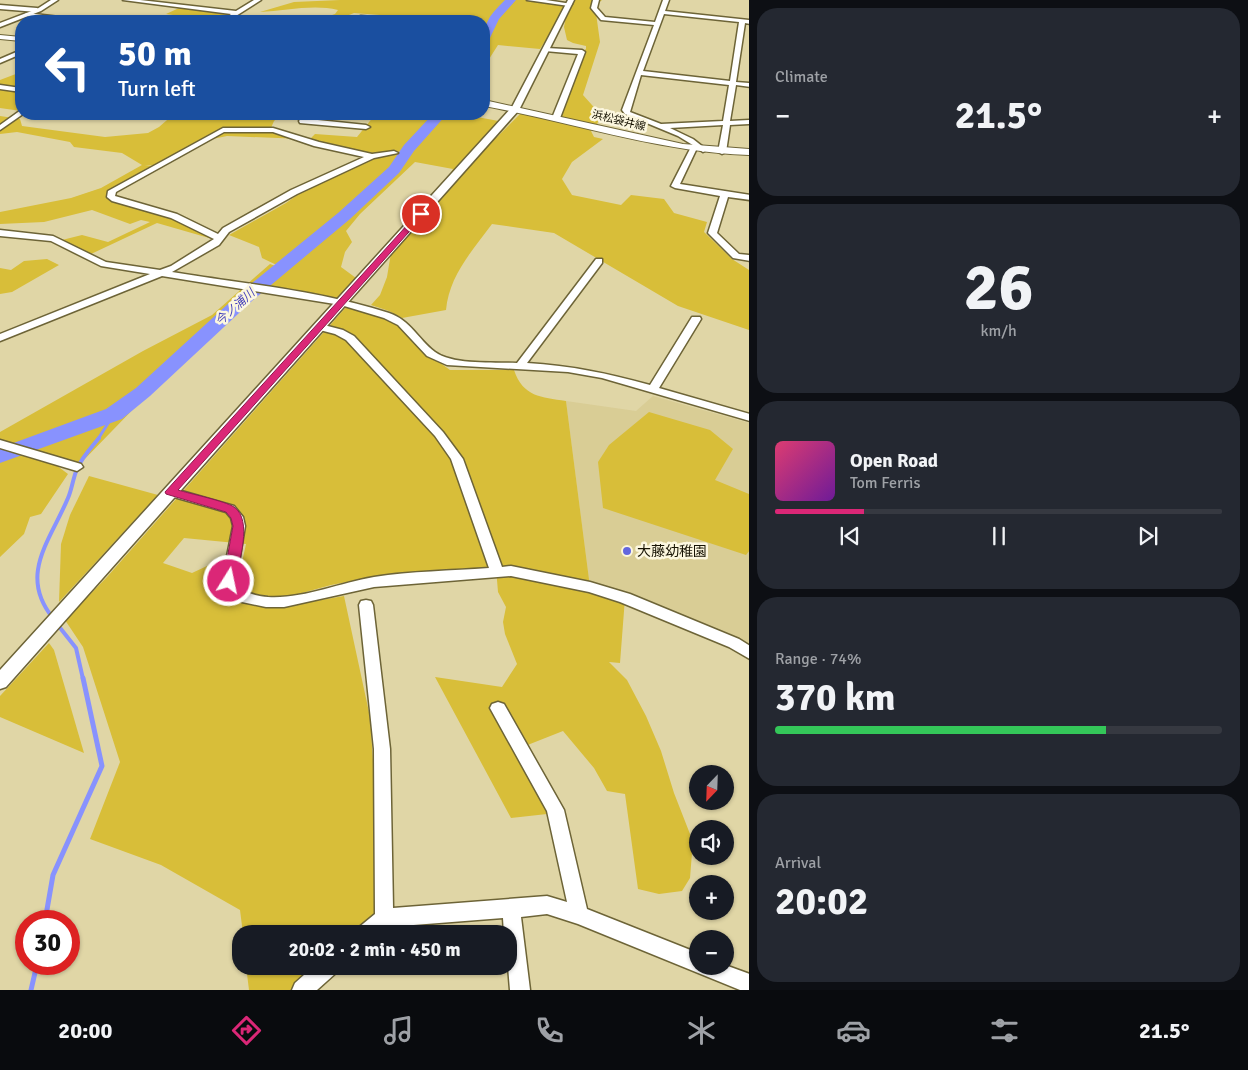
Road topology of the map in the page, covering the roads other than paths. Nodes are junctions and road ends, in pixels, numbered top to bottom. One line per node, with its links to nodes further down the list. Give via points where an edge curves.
1 (55, 0): 9 (street)
2 (126, 0): 11 (street)
3 (258, 0): 11 (street)
4 (530, 0): 7 (street)
5 (596, 0): 16 (street, via 594,8 603,19)
6 (666, 0): 10 (street)
7 (570, 2): 20 (street)
8 (0, 7): 9 (street)
9 (39, 10): 12 (street)
10 (662, 12): 15 (street); 16 (street)
11 (237, 13): 13 (street)
12 (32, 15)
13 (234, 15)
14 (15, 19): 17 (street)
15 (746, 22): 24 (street)
16 (658, 24): 23 (street)
17 (0, 25)
18 (0, 36): 19 (main road)
19 (15, 38)
20 (546, 50): 29 (street); 31 (street, via 582,52)
21 (15, 55): 22 (street)
22 (0, 61)
23 (639, 74): 24 (street); 38 (street, via 625,110)
24 (732, 83): 25 (street); 34 (street)
25 (749, 85)
26 (0, 87): 27 (street)
27 (15, 89)
28 (490, 104): 29 (main road, 浜松袋井線)
29 (516, 108): 31 (main road, 浜松袋井線); 52 (street)
30 (15, 117): 39 (street)
31 (556, 118): 40 (main road, 浜松袋井線)
32 (304, 120): 36 (street)
33 (340, 120): 36 (street)
34 (726, 122): 35 (street); 38 (street); 41 (street)
35 (749, 122)
36 (337, 124): 37 (street)
37 (366, 127)
38 (657, 127): 40 (street, via 688,138 700,145)
39 (0, 128)
40 (698, 149): 41 (main road, 浜松袋井線); 45 (street, via 675,186)
41 (722, 152): 42 (main road, 浜松袋井線)
42 (749, 152)
43 (394, 154): 44 (street)
44 (372, 156): 48 (street, via 294,192 226,230); 48 (street, via 273,130 223,130 112,191 110,197 174,216)
45 (725, 194): 46 (street); 49 (street, via 712,233 736,256)
46 (749, 198)
47 (0, 233): 51 (street, via 53,240 104,264)
48 (220, 238): 51 (street)
49 (749, 258)
50 (598, 261): 56 (street)
51 (162, 273): 52 (street); 55 (street)
52 (342, 302): 54 (street); 56 (street, via 402,323 430,354 447,362)
53 (696, 319): 57 (street)
54 (320, 327): 61 (street); 62 (street, via 350,338 439,434 457,460)
55 (0, 338)
56 (520, 366): 57 (street, via 603,375)
57 (653, 389): 58 (street)
58 (749, 418)
59 (0, 444): 60 (street)
60 (77, 467)
61 (170, 492): 62 (street, via 230,509 237,517 239,526 229,581 232,589 242,597 284,602 374,582); 65 (street)
62 (498, 572): 64 (street, via 511,571 590,587 625,598 734,643)
63 (366, 605): 69 (street, via 382,749)
64 (749, 654)
65 (0, 682)
66 (498, 708): 68 (street, via 554,810)
67 (511, 910): 68 (street, via 547,905); 69 (street); 76 (street)
68 (579, 915): 71 (street)
69 (384, 918): 70 (street)
70 (376, 925)
71 (689, 959)
72 (319, 975): 75 (street)
73 (726, 975): 74 (street)
74 (749, 984)
75 (302, 990)
76 (520, 990)

